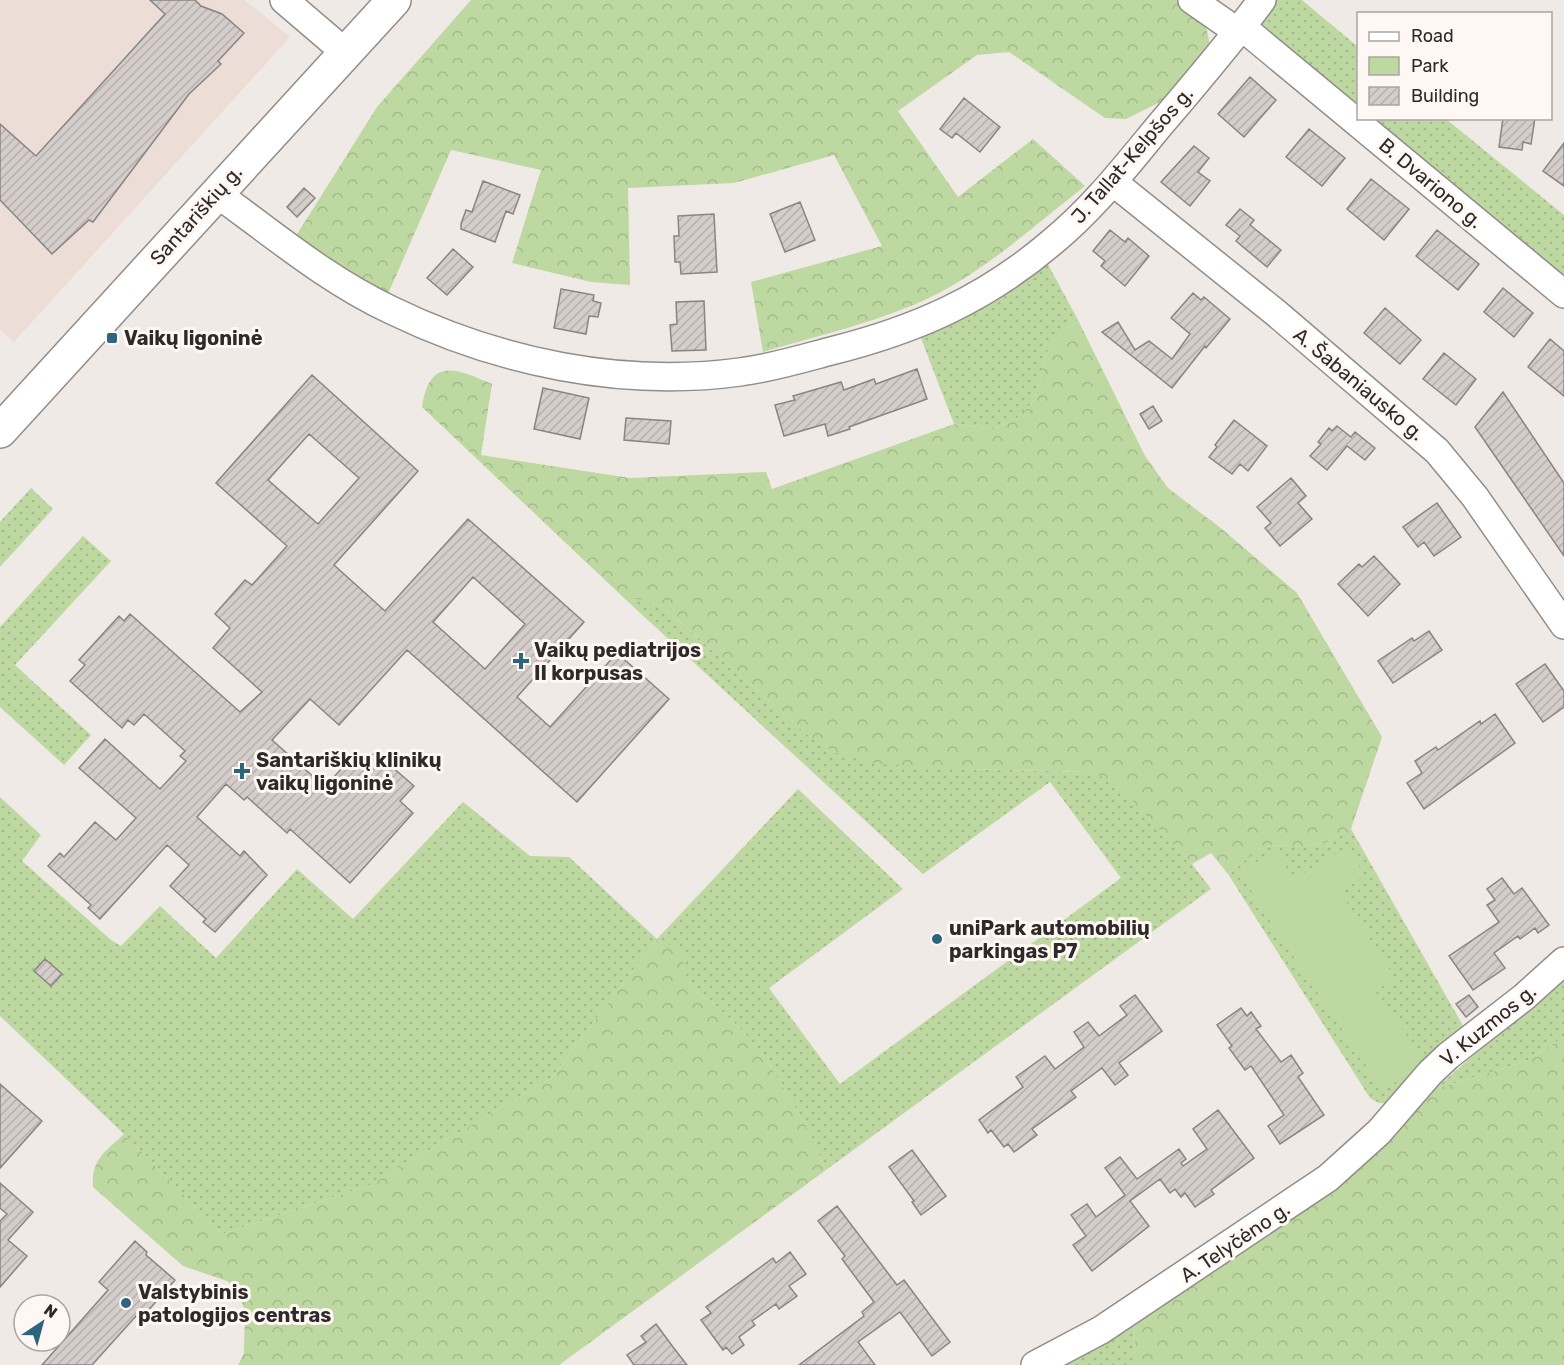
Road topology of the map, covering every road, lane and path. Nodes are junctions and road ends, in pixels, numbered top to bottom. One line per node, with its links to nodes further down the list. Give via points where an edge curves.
1 (284, 0): 6 (street)
2 (394, 0): 6 (main road, Santariškių g.)
3 (1192, 0): 5 (street, B. Dvariono g.)
4 (1262, 0): 5 (street, J. Tallat-Kelpšos g.)
5 (1240, 29): 7 (street, J. Tallat-Kelpšos g.); 9 (street, B. Dvariono g.)
6 (346, 53): 8 (main road, Santariškių g.)
7 (1113, 182): 8 (street, J. Tallat-Kelpšos g., via 1050,245 961,305 921,324 801,359 741,372 678,377 540,362 439,332 340,282); 11 (street, A. Šabaniausko g., via 1437,451 1475,497)
8 (216, 194): 10 (main road, Santariškių g.)
9 (1561, 285)
10 (0, 431)
11 (1564, 625)
12 (1564, 961): 13 (street, V. Kuzmos g., via 1448,1056)
13 (1415, 1092): 14 (street, A. Telyčėno g., via 1379,1132 1328,1178 1101,1330)
14 (1035, 1365)

